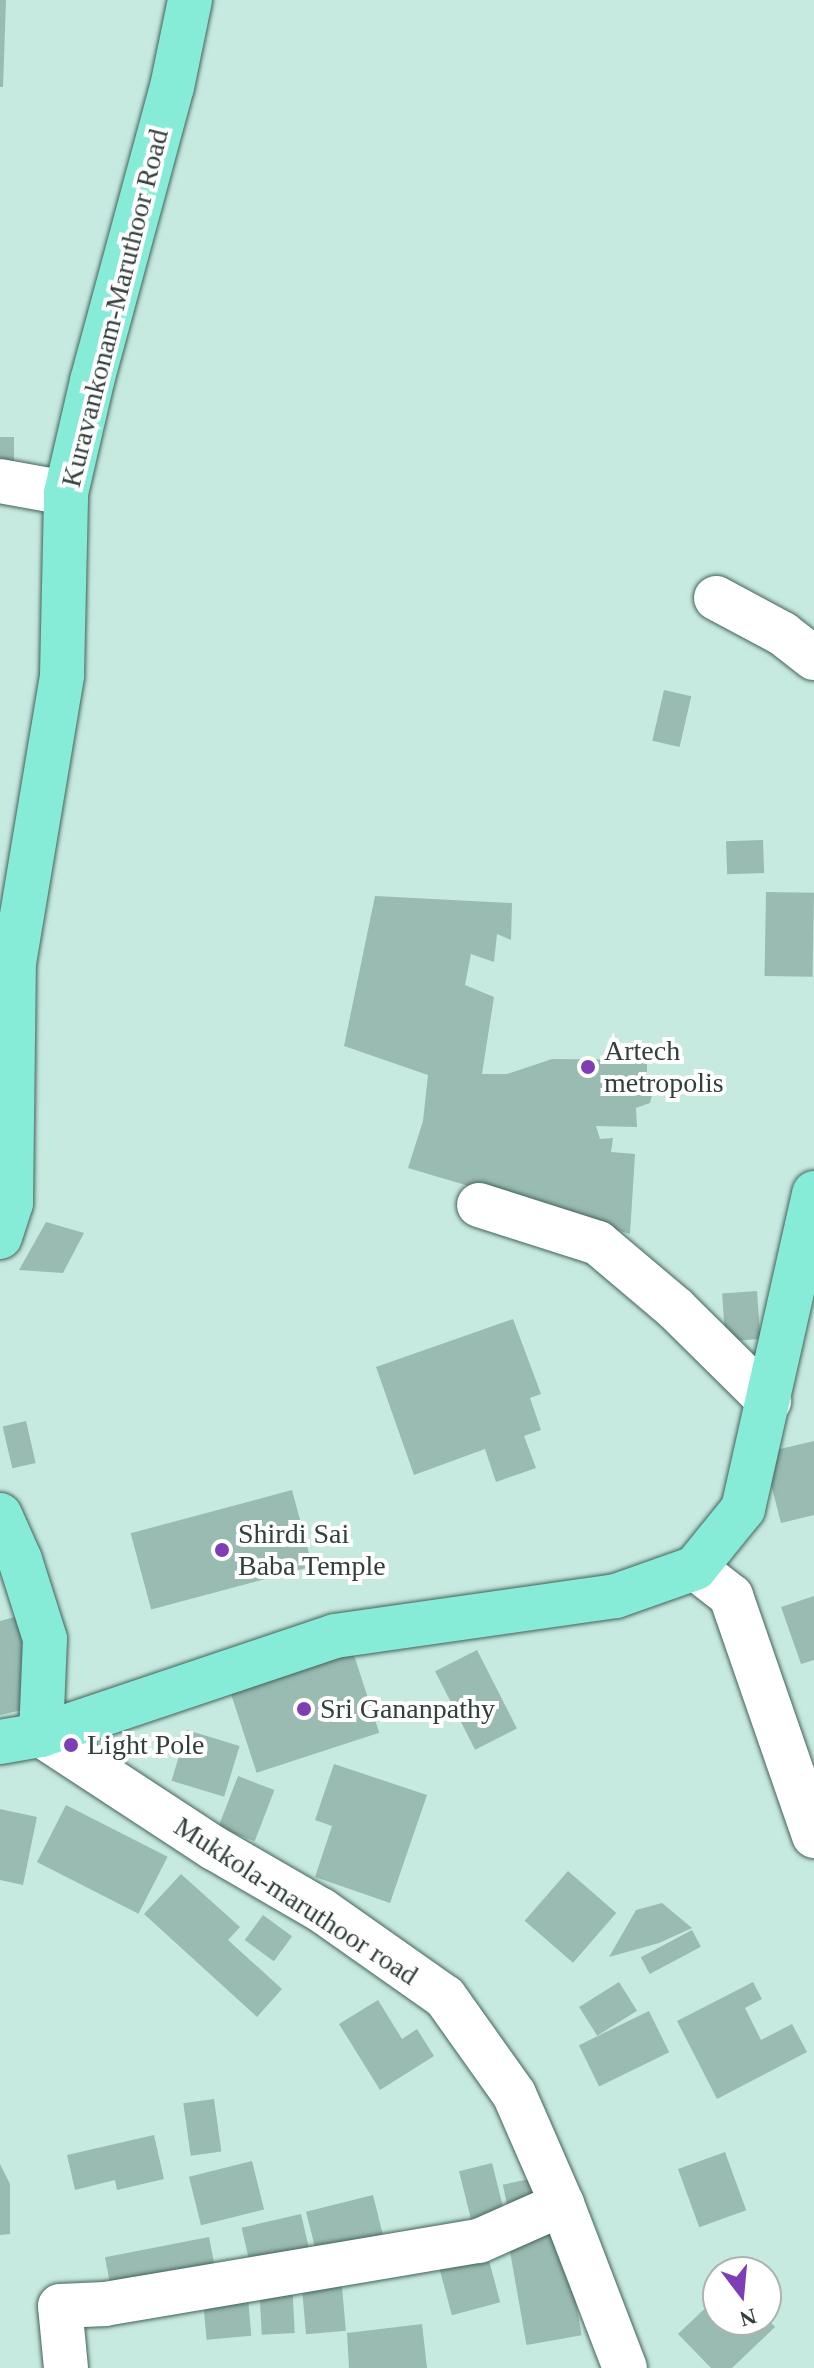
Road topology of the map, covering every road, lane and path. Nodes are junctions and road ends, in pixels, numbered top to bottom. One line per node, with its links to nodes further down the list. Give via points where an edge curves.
1 (190, 0): 3 (main road, Kuravankonam-Maruthoor Road)
2 (0, 481): 3 (street)
3 (66, 493): 8 (main road, Kuravankonam-Maruthoor Road, via 62,675 14,963 11,1203)
4 (716, 598): 5 (street, via 783,634)
5 (814, 658)
6 (814, 1193): 9 (main road)
7 (479, 1205): 9 (street, via 598,1243 676,1309)
8 (0, 1237)
9 (769, 1401): 11 (main road, via 743,1509)
10 (0, 1515): 12 (main road, via 45,1639)
11 (695, 1568): 12 (main road, via 616,1596 335,1636); 13 (street, via 731,1596)
12 (20, 1738): 14 (street, Mukkola-maruthoor road, via 321,1910 445,1997 514,2094)
13 (814, 1836)
14 (562, 2204): 15 (street, via 479,2241 105,2304 60,2306); 16 (street, Mukkola-maruthoor road)
15 (66, 2368)
16 (625, 2368)

